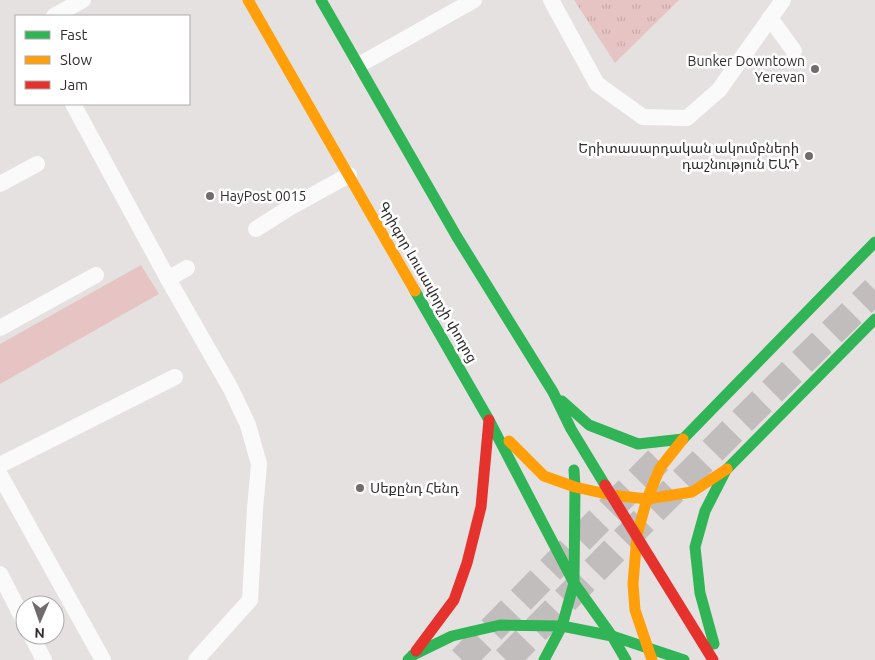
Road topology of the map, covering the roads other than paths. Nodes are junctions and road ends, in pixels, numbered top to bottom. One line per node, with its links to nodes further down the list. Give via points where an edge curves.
1 (83, 0): 7 (lane)
2 (248, 0): 13 (main road, Գրիգոր Լուսավորչի փողոց)
3 (321, 0): 10 (main road)
4 (474, 0): 10 (lane)
5 (551, 0): 8 (lane, via 597,84 643,117 687,118 719,90)
6 (783, 0): 8 (lane)
7 (56, 15)
8 (770, 18): 9 (lane)
9 (794, 51)
10 (359, 66): 23 (main road, via 457,237)
11 (75, 105): 19 (lane)
12 (37, 164): 14 (lane)
13 (349, 175): 15 (lane); 24 (main road, Գրիգոր Լուսավորչի փողոց)
14 (0, 184)
15 (256, 229)
16 (875, 242): 26 (main road)
17 (187, 268): 19 (lane)
18 (96, 274): 21 (lane)
19 (168, 280): 44 (lane, via 231,389 248,425 259,464 250,600)
20 (875, 319): 28 (main road)
21 (0, 328)
22 (175, 377): 27 (lane)
23 (553, 392): 25 (main road); 26 (main road, via 589,424 638,444)
24 (489, 420): 30 (main road, via 544,476); 35 (main road, Գրիգոր Լուսավորչի փողոց); 41 (main road, via 481,508 467,563 454,600)
25 (571, 429): 30 (main road); 31 (main road)
26 (683, 439): 32 (main road, via 660,468)
27 (0, 465)
28 (727, 469): 32 (main road, via 692,492); 50 (main road, via 705,510 695,547 700,593)
29 (0, 475): 43 (lane)
30 (575, 487): 31 (main road); 35 (main road)
31 (611, 495): 32 (main road); 33 (main road)
32 (647, 500): 33 (main road)
33 (637, 535): 40 (main road, via 633,584 635,610); 49 (main road)
34 (0, 574): 36 (lane)
35 (574, 583): 37 (main road); 38 (main road, Գրիգոր Լուսավորչի փողոց)
36 (15, 603)
37 (562, 626): 38 (main road); 41 (main road, via 500,625 452,636); 45 (main road)
38 (612, 636): 40 (main road); 46 (main road, Գրիգոր Լուսավորչի փողոց)
39 (36, 645): 42 (lane)
40 (649, 647): 47 (main road); 48 (main road)
41 (411, 658)
42 (44, 660)
43 (103, 660)
44 (196, 660)
45 (544, 660)
46 (626, 660)
47 (652, 660)
48 (684, 660)
49 (713, 660)
50 (718, 660)

